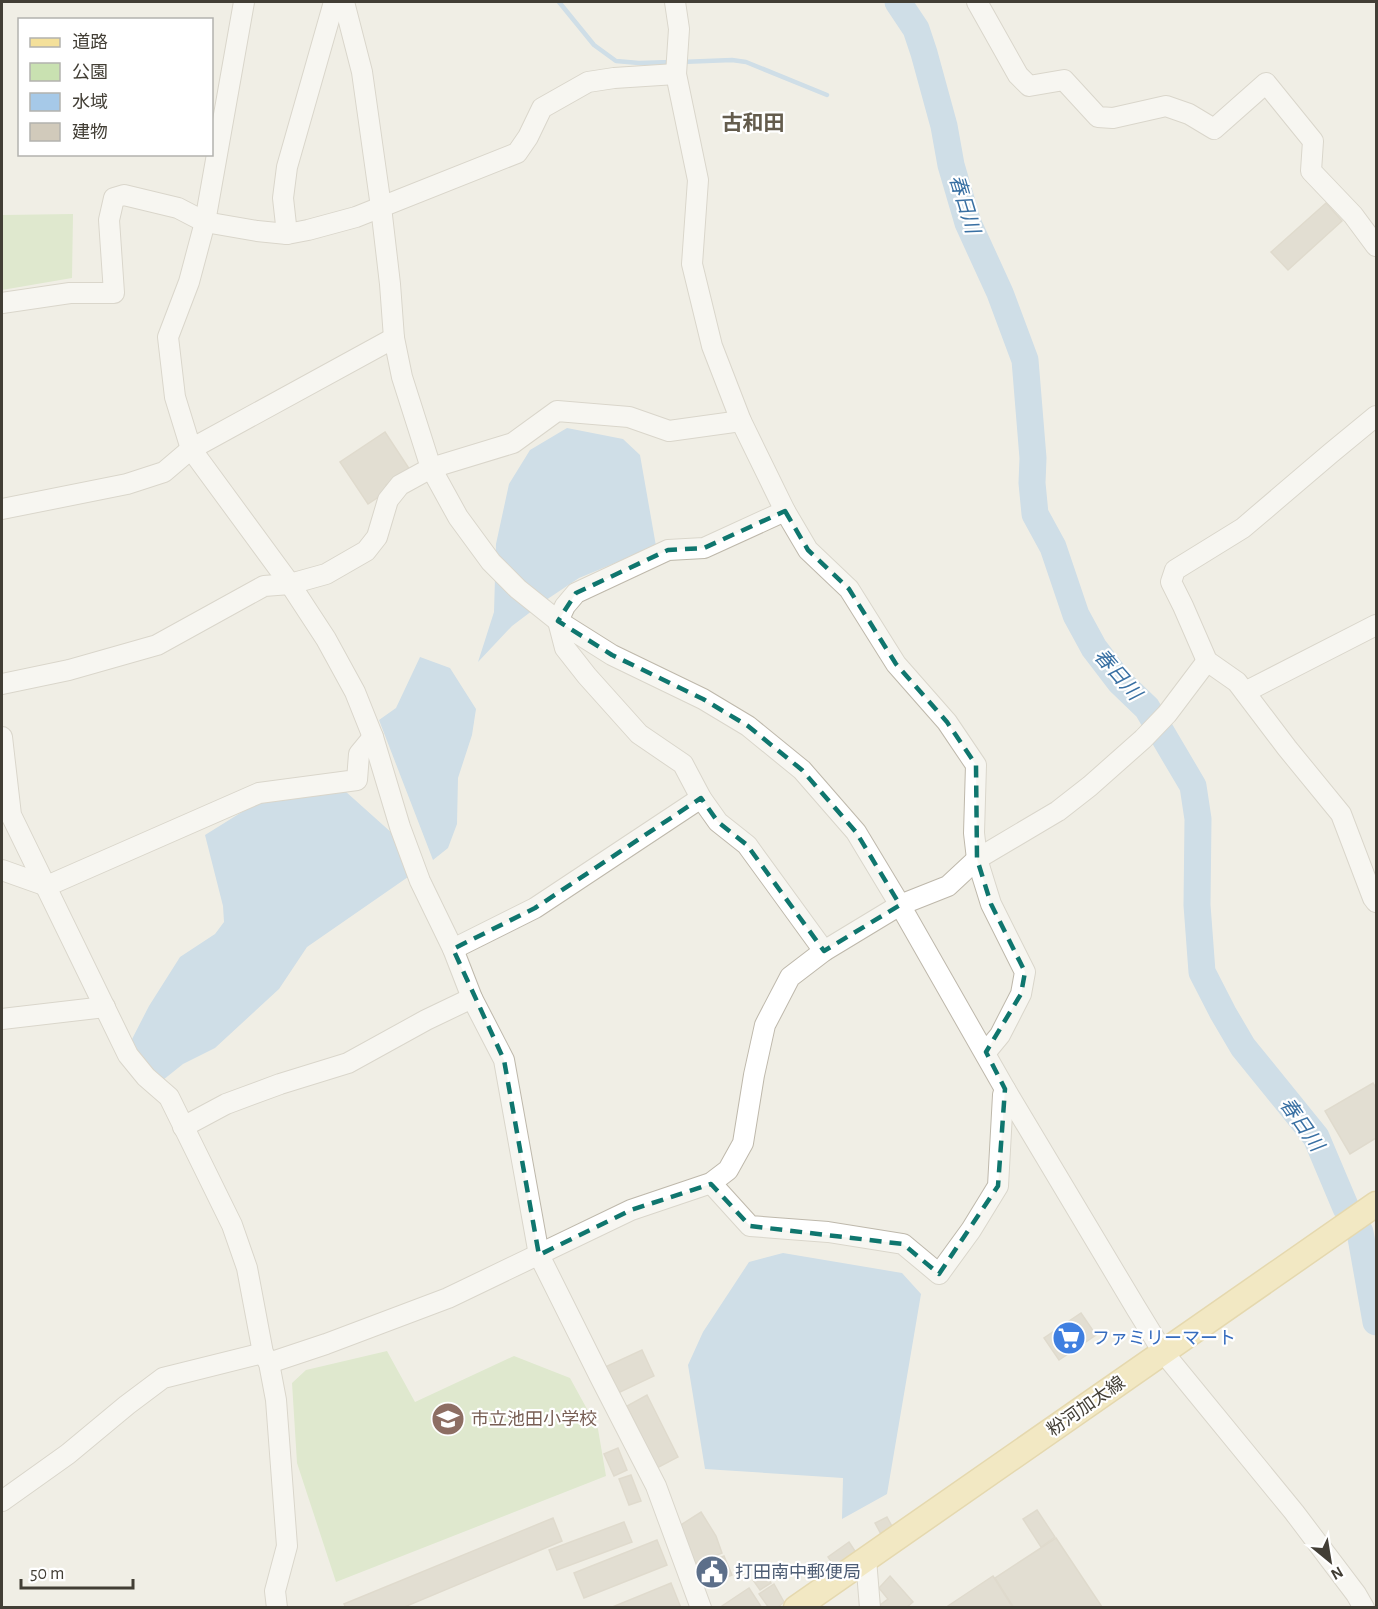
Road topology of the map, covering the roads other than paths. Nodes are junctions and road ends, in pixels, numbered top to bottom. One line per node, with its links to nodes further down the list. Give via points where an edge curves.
1 (244, 2): 8 (street)
2 (334, 2): 9 (street, via 287,167 283,198)
3 (344, 2): 7 (street, via 362,72)
4 (675, 2): 6 (street, via 679,29)
5 (977, 2): 10 (street, via 1018,75 1029,86 1064,80 1098,117 1113,118 1166,106 1214,129 1266,83 1313,141 1311,171)
6 (676, 74): 7 (street, via 588,82 542,108 517,153); 14 (street, via 698,180 692,264 712,346)
7 (381, 207): 9 (street); 12 (street)
8 (206, 222): 9 (street); 11 (street, via 178,208 124,195 114,198 109,220 114,293 70,293); 15 (street, via 168,337 175,397)
9 (287, 234)
10 (1377, 246)
11 (2, 303)
12 (394, 338): 15 (street); 16 (street)
13 (1377, 416): 22 (street, via 1243,528 1175,570 1172,582)
14 (741, 421): 16 (street, via 669,431 629,417 557,411 513,443); 18 (street)
15 (191, 449): 17 (street, via 164,472 127,484); 19 (street)
16 (431, 468): 19 (street, via 400,484 388,500 376,537 366,551 326,574); 20 (street, via 458,517 491,562)
17 (2, 509)
18 (785, 511): 20 (street, via 705,548 668,550 576,593); 28 (street, via 807,550 849,589 896,664 947,722 976,765)
19 (290, 584): 23 (street, via 264,586 157,645); 26 (street, via 355,692)
20 (558, 621): 27 (street, via 565,648 587,676 639,734 683,764); 32 (street, via 612,655 704,699 748,726 801,770 856,832)
21 (1377, 625): 24 (street)
22 (1207, 661): 24 (street); 28 (street, via 1167,714 1090,786 1058,811)
23 (2, 684)
24 (1245, 692): 31 (street, via 1341,814 1372,898)
25 (2, 736): 30 (street, via 11,815)
26 (373, 737): 30 (street, via 359,754 357,780 259,793); 33 (street, via 420,881)
27 (701, 798): 33 (street, via 535,908); 34 (street, via 718,822 747,845)
28 (977, 859): 32 (street, via 948,886); 38 (street, via 991,904 1025,972 1022,994)
29 (2, 870): 30 (street)
30 (47, 886): 36 (street)
31 (1377, 902)
32 (900, 905): 34 (street); 38 (street)
33 (453, 949): 35 (street)
34 (824, 951): 41 (street, via 790,977 765,1025 743,1143 728,1170)
35 (472, 998): 40 (street, via 348,1063 226,1104); 43 (street, via 504,1060)
36 (105, 1007): 37 (street); 40 (street, via 128,1055 168,1097)
37 (2, 1020)
38 (986, 1052): 39 (street)
39 (1005, 1089): 41 (street, via 998,1186 939,1274 903,1244 828,1232 750,1226); 44 (street)
40 (183, 1126): 45 (street, via 232,1225)
41 (711, 1183): 43 (street, via 631,1210)
42 (1370, 1209): 44 (main road, 粉河加太線)
43 (539, 1255): 45 (street, via 448,1298 326,1344); 49 (street, via 656,1486)
44 (1163, 1352): 47 (main road, 粉河加太線); 52 (street, via 1294,1512)
45 (266, 1358): 46 (street, via 163,1378); 48 (street, via 276,1400 287,1546 275,1591)
46 (2, 1501)
47 (866, 1559): 50 (main road, 粉河加太線); 51 (street)
48 (277, 1608)
49 (701, 1608)
50 (796, 1608)
51 (870, 1608)
52 (1364, 1608)

